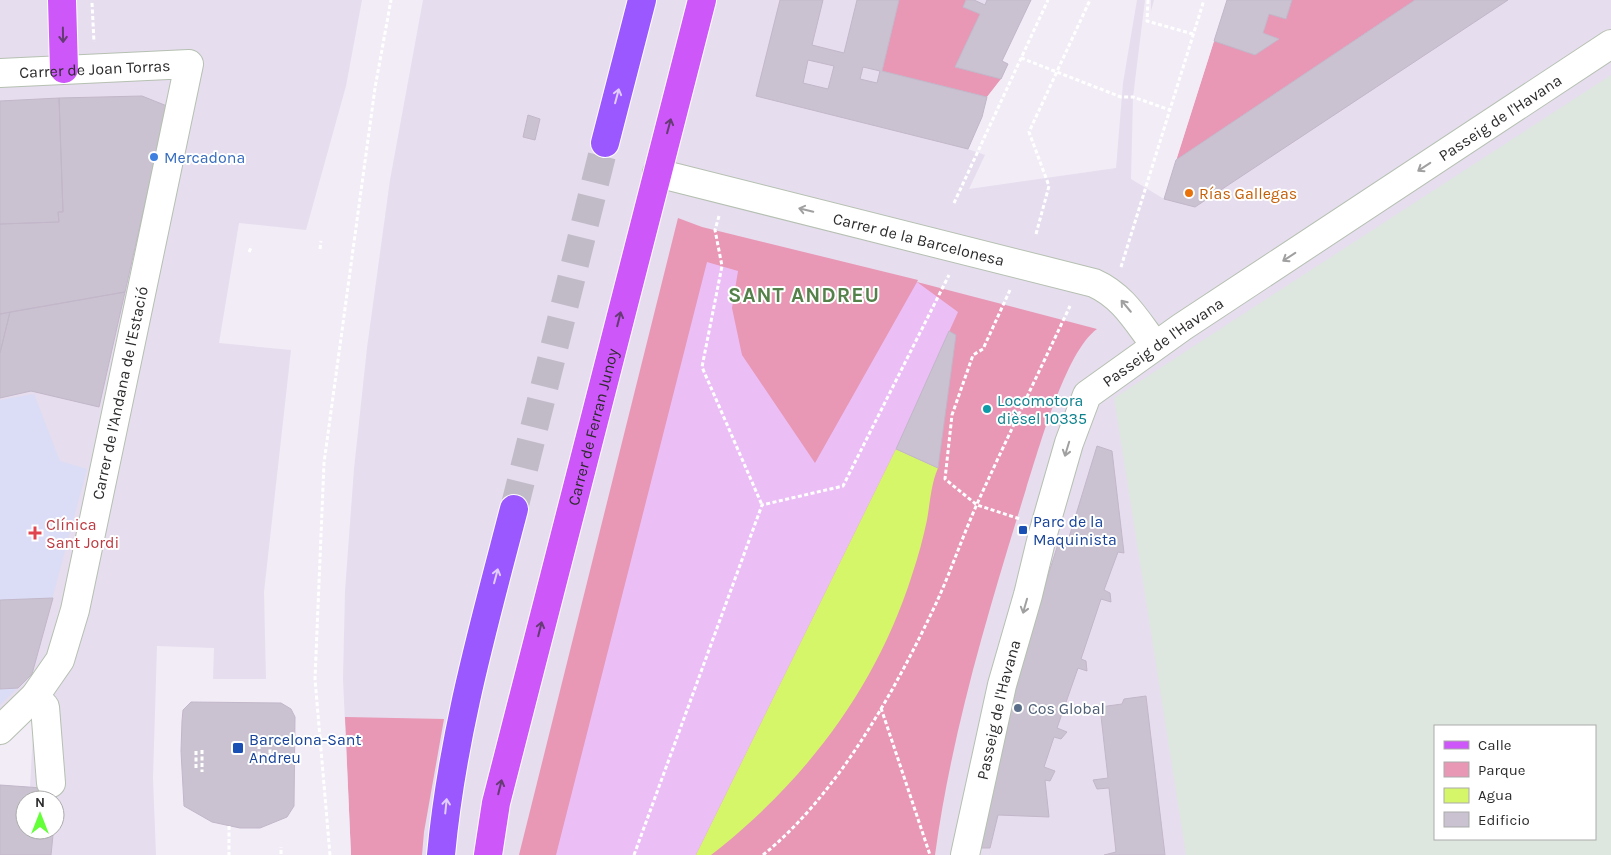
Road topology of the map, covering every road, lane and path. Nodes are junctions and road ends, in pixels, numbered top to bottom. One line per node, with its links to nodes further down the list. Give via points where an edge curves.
1 (62, 0): 15 (main road, one-way to 15)
2 (92, 0): 14 (path)
3 (391, 0): 53 (path, via 375,88 324,462 315,680)
4 (642, 0): 19 (highway, one-way to 4)
5 (702, 0): 20 (main road, Carrer de Ferran Junoy, one-way to 5)
6 (1048, 0): 12 (path)
7 (1090, 0): 16 (path)
8 (1148, 0): 10 (path, via 1147,21)
9 (1204, 0): 10 (path)
10 (1193, 34): 18 (path)
11 (1611, 44): 32 (street, Passeig de l'Havana, one-way to 32)
12 (1021, 58): 16 (path); 21 (path)
13 (189, 64): 14 (street, Carrer de Joan Torras); 37 (street, Carrer de l'Andana de l'Estació, via 75,610 60,660)
14 (96, 68): 15 (street, Carrer de Joan Torras)
15 (64, 69): 17 (street, Carrer de Joan Torras)
16 (1056, 72): 18 (path); 23 (path, via 1029,132 1049,186)
17 (0, 73)
18 (1170, 110): 28 (path)
19 (605, 143)
20 (657, 173): 32 (street, Carrer de la Barcelonesa, one-way to 20, via 1124,302 1094,282); 55 (main road, Carrer de Ferran Junoy, one-way to 20, via 496,803)
21 (954, 203)
22 (720, 215): 34 (path, via 715,230 722,266 702,368)
23 (1036, 234)
24 (321, 242): 26 (path)
25 (252, 246): 27 (path)
26 (320, 249)
27 (249, 252)
28 (1120, 267)
29 (949, 274): 34 (path, via 842,486)
30 (1010, 290): 33 (path, via 983,348 973,354 952,415 945,479)
31 (1070, 306): 33 (path)
32 (1156, 345): 59 (street, Passeig de l'Havana, one-way to 59, via 1087,395 1069,443 1002,686)
33 (977, 505): 36 (path); 38 (path, via 932,612)
34 (762, 506): 56 (path)
35 (514, 509): 54 (highway, one-way to 35, via 446,802 461,716)
36 (1023, 520)
37 (35, 696): 39 (street, Carrer de l'Andana de l'Estació); 48 (street, via 45,707)
38 (881, 708): 57 (path, via 818,799 782,839); 58 (path)
39 (0, 730)
40 (270, 743): 45 (path)
41 (259, 746): 44 (path)
42 (202, 750): 47 (path)
43 (196, 751): 46 (path)
44 (259, 764)
45 (270, 765)
46 (196, 769)
47 (202, 772)
48 (51, 783)
49 (229, 826): 52 (path)
50 (281, 848): 51 (path)
51 (281, 854)
52 (229, 855)
53 (330, 855)
54 (441, 855)
55 (488, 855)
56 (634, 855)
57 (762, 855)
58 (930, 855)
59 (965, 855)

